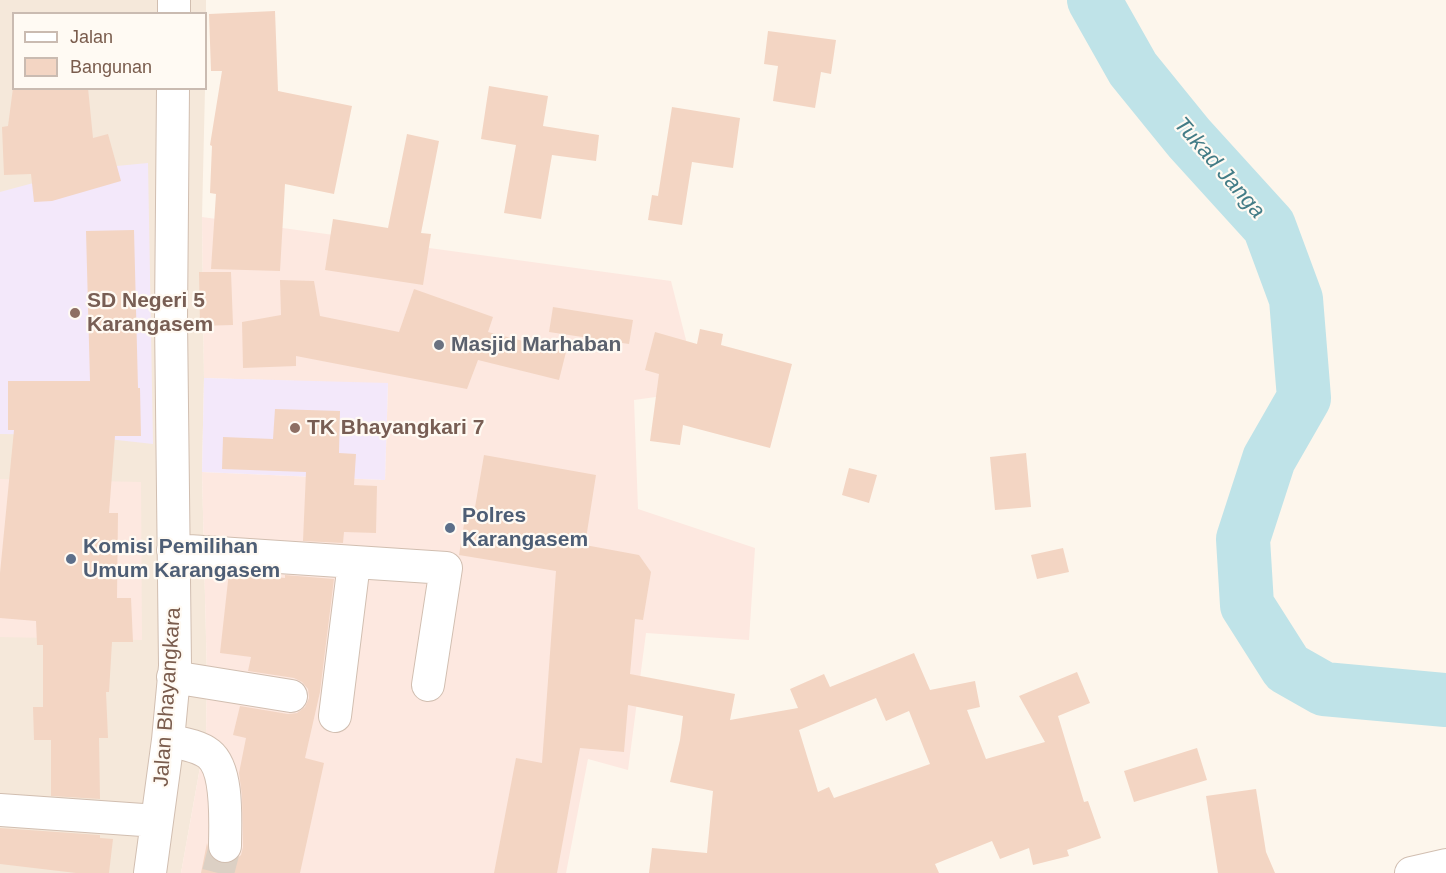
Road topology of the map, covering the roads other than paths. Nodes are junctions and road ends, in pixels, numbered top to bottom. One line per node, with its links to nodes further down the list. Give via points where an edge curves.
1 (173, 90): 2 (street, Jalan Bhayangkara)
2 (173, 550): 3 (street); 4 (street, Jalan Bhayangkara)
3 (354, 563): 5 (street, via 446,568); 7 (street)
4 (173, 677): 6 (street); 8 (street, Jalan Bhayangkara)
5 (428, 685)
6 (291, 696)
7 (335, 716)
8 (168, 740): 10 (street, Jalan Bhayangkara); 11 (street, via 210,754 218,767 225,799)
9 (0, 810): 10 (street)
10 (157, 821): 13 (street, Jalan Bhayangkara)
11 (225, 846)
12 (1446, 865): 14 (street)
13 (150, 873)
14 (1411, 873)

